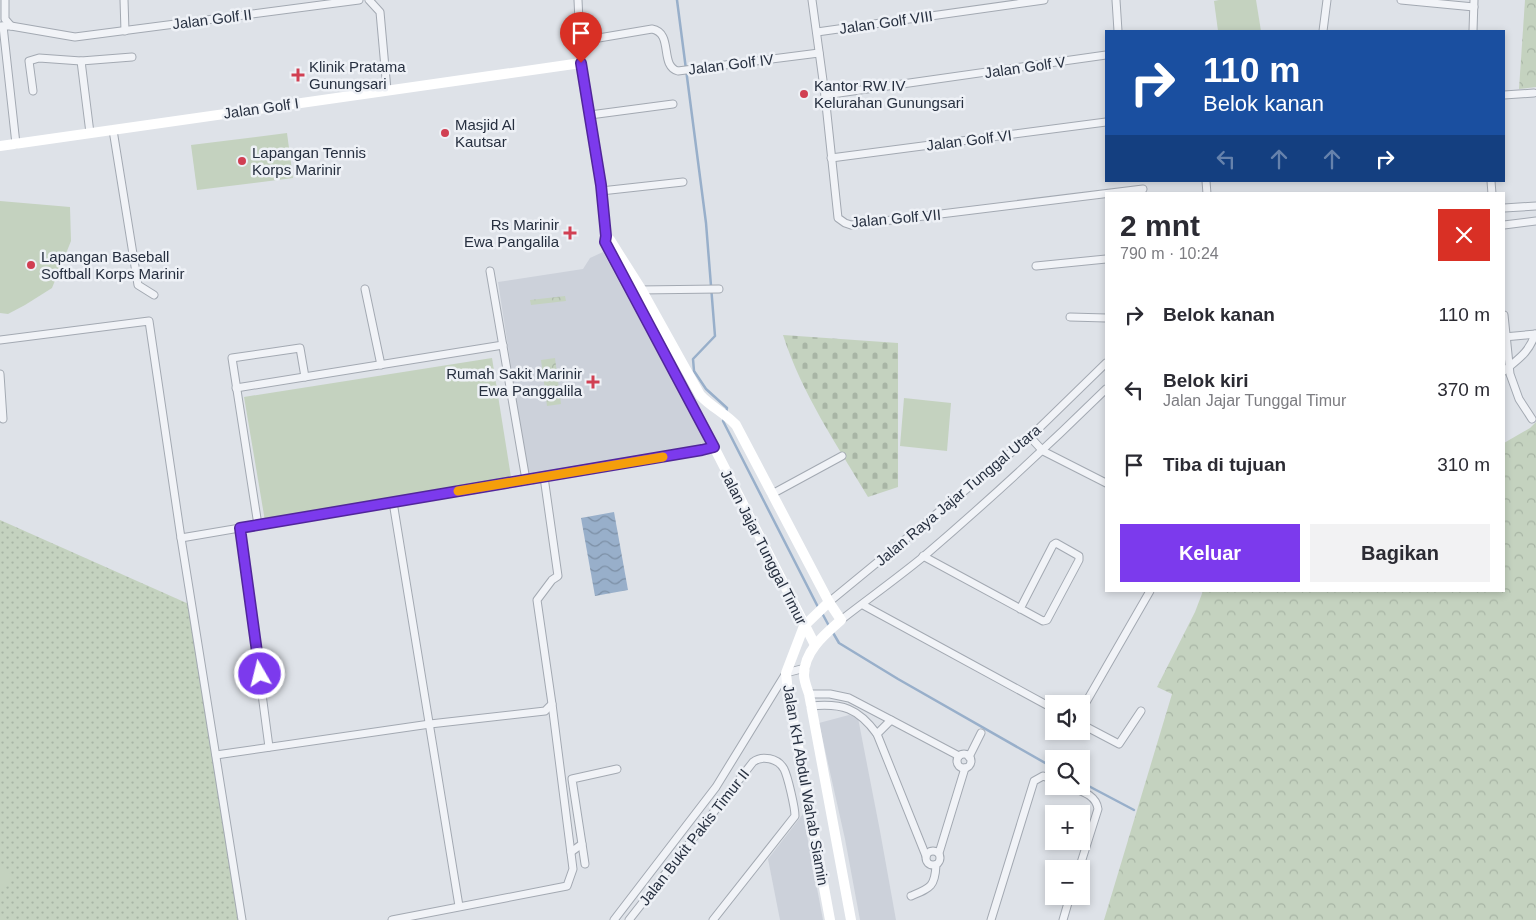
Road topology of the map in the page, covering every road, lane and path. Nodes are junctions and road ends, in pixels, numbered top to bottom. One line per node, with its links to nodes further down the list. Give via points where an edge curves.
1 (4, 0): 12 (street)
2 (124, 0): 13 (street)
3 (359, 0): 13 (street, Jalan Golf II)
4 (369, 0): 24 (street, via 380,12)
5 (578, 0): 18 (street)
6 (812, 0): 17 (street, Jalan Golf VII)
7 (1044, 0): 17 (street, Jalan Golf VIII)
8 (1116, 0): 14 (street)
9 (1327, 0): 15 (street)
10 (1401, 0): 11 (street)
11 (1474, 4): 16 (street)
12 (5, 26): 13 (street, Jalan Golf II, via 75,37); 34 (street)
13 (125, 30)
14 (1118, 30)
15 (1323, 30)
16 (1473, 30)
17 (817, 32): 19 (street, Jalan Golf VII)
18 (581, 41): 19 (street, Jalan Golf IV, via 658,30 663,35 669,65 678,71); 23 (street)
19 (819, 53): 27 (street, Jalan Golf VII)
20 (1105, 55): 27 (street, Jalan Golf V)
21 (132, 57): 22 (street)
22 (82, 61): 25 (street, via 38,58 29,61); 33 (street)
23 (581, 63): 24 (main road, Jalan Golf I); 30 (main road, Jalan Jajar Tunggal Timur)
24 (387, 90): 32 (main road, Jalan Golf I)
25 (33, 91)
26 (1534, 93): 28 (street)
27 (825, 95): 36 (street, Jalan Golf VII)
28 (1505, 95)
29 (673, 104): 30 (street)
30 (590, 115): 39 (main road, Jalan Jajar Tunggal Timur)
31 (1105, 122): 36 (street, Jalan Golf VI)
32 (113, 130): 33 (main road, Jalan Golf I); 52 (street, via 138,285)
33 (90, 133): 34 (main road, Jalan Golf I)
34 (16, 144): 35 (main road, Jalan Golf I)
35 (0, 146)
36 (831, 158): 41 (street, Jalan Golf VII, via 838,218 851,225)
37 (684, 182): 39 (street)
38 (1143, 188): 40 (street, Jalan Golf VII)
39 (602, 191): 51 (main road, Jalan Jajar Tunggal Timur, via 605,242)
40 (1111, 192)
41 (1105, 193)
42 (1536, 206): 43 (street)
43 (1505, 208)
44 (1536, 222): 45 (street)
45 (1505, 225)
46 (1105, 259): 47 (street)
47 (1036, 266)
48 (490, 271): 58 (street)
49 (365, 289): 60 (street)
50 (719, 289): 51 (street)
51 (636, 291): 69 (main road, Jalan Jajar Tunggal Timur); 75 (main road, Jalan Jajar Tunggal Timur, via 700,395 736,425)
52 (154, 295)
53 (1070, 317): 54 (street)
54 (1105, 318)
55 (1536, 334): 56 (street); 61 (street, via 1532,345)
56 (1505, 337): 61 (street)
57 (0, 340): 79 (street, via 149,321)
58 (503, 346): 60 (street); 73 (street)
59 (1105, 364): 68 (street, Jalan Raya Jajar Tunggal Utara)
60 (381, 365): 63 (street)
61 (1506, 368): 67 (street)
62 (0, 374): 66 (street)
63 (305, 377): 64 (street); 64 (street, via 300,348 232,358)
64 (236, 388): 77 (street)
65 (1105, 390): 70 (street, Jalan Raya Jajar Tunggal Utara)
66 (3, 419)
67 (1532, 419)
68 (1030, 437): 70 (street); 82 (street, Jalan Raya Jajar Tunggal Utara)
69 (714, 447): 72 (street); 86 (main road, Jalan Jajar Tunggal Timur)
70 (1043, 451): 74 (street); 80 (street, Jalan Raya Jajar Tunggal Utara)
71 (842, 456): 75 (street)
72 (544, 477): 73 (street); 92 (street, via 558,576 538,600)
73 (526, 480): 76 (street)
74 (1105, 482)
75 (772, 494): 82 (main road, Jalan Jajar Tunggal Timur)
76 (393, 502): 77 (street); 97 (street)
77 (258, 525): 78 (street)
78 (240, 528): 79 (street); 101 (street)
79 (181, 538): 102 (street)
80 (923, 556): 83 (street, Jalan Raya Jajar Tunggal Utara); 84 (street)
81 (1149, 592): 91 (street)
82 (828, 604): 85 (main road, Jalan Jajar Tunggal Timur); 86 (main road, Jalan Raya Jajar Tunggal Utara)
83 (863, 605): 85 (street, Jalan Raya Jajar Tunggal Utara); 93 (street)
84 (1020, 609): 84 (street, via 1047,620 1079,556 1056,543 1053,545)
85 (839, 622): 87 (main road, Jalan Raya Jajar Tunggal Utara)
86 (806, 625): 87 (main road, Jalan Jajar Tunggal Timur); 89 (main road, Jalan KH Abdul Wahab Siamin)
87 (816, 643): 88 (main road, Jalan KH Abdul Wahab Siamin)
88 (805, 668): 89 (street); 90 (main road, Jalan KH Abdul Wahab Siamin)
89 (786, 673): 120 (main road, Jalan KH Abdul Wahab Siamin); 123 (street, via 716,787)
90 (809, 694): 94 (main road, Jalan KH Abdul Wahab Siamin); 96 (street, via 849,698)
91 (1090, 695)
92 (552, 704): 97 (street, via 545,711); 110 (street)
93 (1045, 704)
94 (811, 706): 100 (street, via 831,704 857,713); 119 (main road, Jalan KH Abdul Wahab Siamin)
95 (1141, 712): 98 (street, via 1119,744)
96 (892, 720): 100 (street); 103 (street)
97 (430, 724): 101 (street); 118 (street)
98 (1090, 729)
99 (981, 733): 104 (street)
100 (877, 734): 112 (street)
101 (269, 748): 102 (street)
102 (216, 755): 121 (street)
103 (959, 756): 104 (street, via 965,754); 105 (street, via 957,763)
104 (969, 757): 105 (street, via 970,765)
105 (965, 768): 111 (street)
106 (617, 769): 109 (street, via 572,779)
107 (1045, 777): 127 (street, via 1034,781)
108 (1090, 795): 113 (street, via 1097,802 1098,809)
109 (582, 844): 110 (street); 114 (street)
110 (571, 852): 118 (street, via 573,870 567,886)
111 (938, 853): 112 (street, via 931,851); 115 (street, via 940,857)
112 (926, 856): 115 (street, via 929,865)
113 (1082, 860)
114 (585, 864)
115 (936, 865): 116 (street, via 933,884)
116 (911, 896)
117 (1067, 905): 128 (street)
118 (459, 906): 122 (street)
119 (848, 907): 120 (main road); 126 (main road, Jalan KH Abdul Wahab Siamin)
120 (829, 915)
121 (242, 920)
122 (392, 920)
123 (614, 920)
124 (629, 920): 125 (street, Jalan Bukit Pakis Timur II, via 753,762 766,757 782,766 795,816)
125 (713, 920)
126 (851, 920)
127 (991, 920)
128 (1063, 920)

